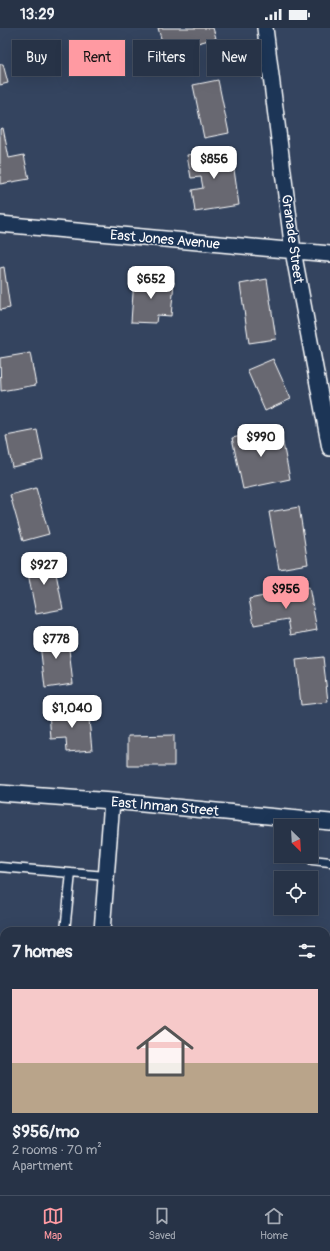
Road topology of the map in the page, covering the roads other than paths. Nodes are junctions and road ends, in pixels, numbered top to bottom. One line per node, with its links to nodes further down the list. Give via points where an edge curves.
1 (265, 28): 3 (street, Granade Street)
2 (0, 224): 3 (street, East Jones Avenue)
3 (294, 251): 4 (street, East Jones Avenue); 5 (street, Granade Street)
4 (330, 254)
5 (330, 448)
6 (0, 793): 7 (street, East Inman Street)
7 (112, 801): 8 (street, East Inman Street); 13 (street)
8 (330, 822)
9 (318, 861): 10 (lane)
10 (330, 862)
11 (0, 868): 12 (lane)
12 (71, 873): 13 (lane); 14 (lane)
13 (106, 876): 15 (street)
14 (65, 927)
15 (102, 927)

